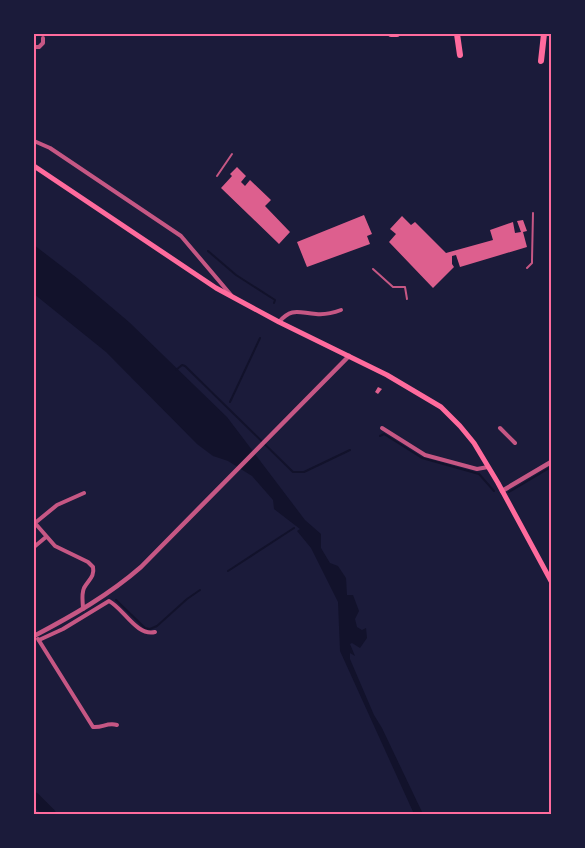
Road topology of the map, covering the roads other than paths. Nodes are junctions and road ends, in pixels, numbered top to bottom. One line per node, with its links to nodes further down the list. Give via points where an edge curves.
1 (544, 34): 6 (highway)
2 (457, 36): 5 (highway)
3 (43, 38): 4 (street, via 43,43)
4 (34, 47)
5 (460, 55)
6 (541, 61)
7 (34, 141): 14 (street, via 50,148 181,236)
8 (232, 154): 10 (lane)
9 (34, 166): 14 (main road)
10 (217, 176)
11 (533, 213): 12 (lane, via 532,263)
12 (527, 268)
13 (373, 269): 15 (lane, via 393,287 405,287)
14 (234, 298): 17 (main road)
15 (407, 298)
16 (341, 310): 17 (street, via 317,315 297,311 284,316)
17 (279, 322): 18 (main road)
18 (349, 356): 23 (main road, via 441,407 466,432); 30 (street, via 133,574)
19 (382, 428): 23 (street, via 425,455 477,469)
20 (500, 428): 21 (street)
21 (515, 443)
22 (551, 462): 24 (street)
23 (488, 467): 24 (main road)
24 (502, 491): 29 (main road)
25 (84, 493): 26 (street, via 57,505)
26 (34, 522): 27 (street)
27 (46, 537): 28 (street); 30 (street, via 55,546 93,567 94,575 84,589)
28 (34, 547)
29 (551, 581)
30 (83, 609): 32 (street)
31 (155, 632): 33 (street, via 143,632 109,601)
32 (35, 635): 33 (street)
33 (39, 640): 34 (street, via 93,727 110,723)
34 (116, 725)

